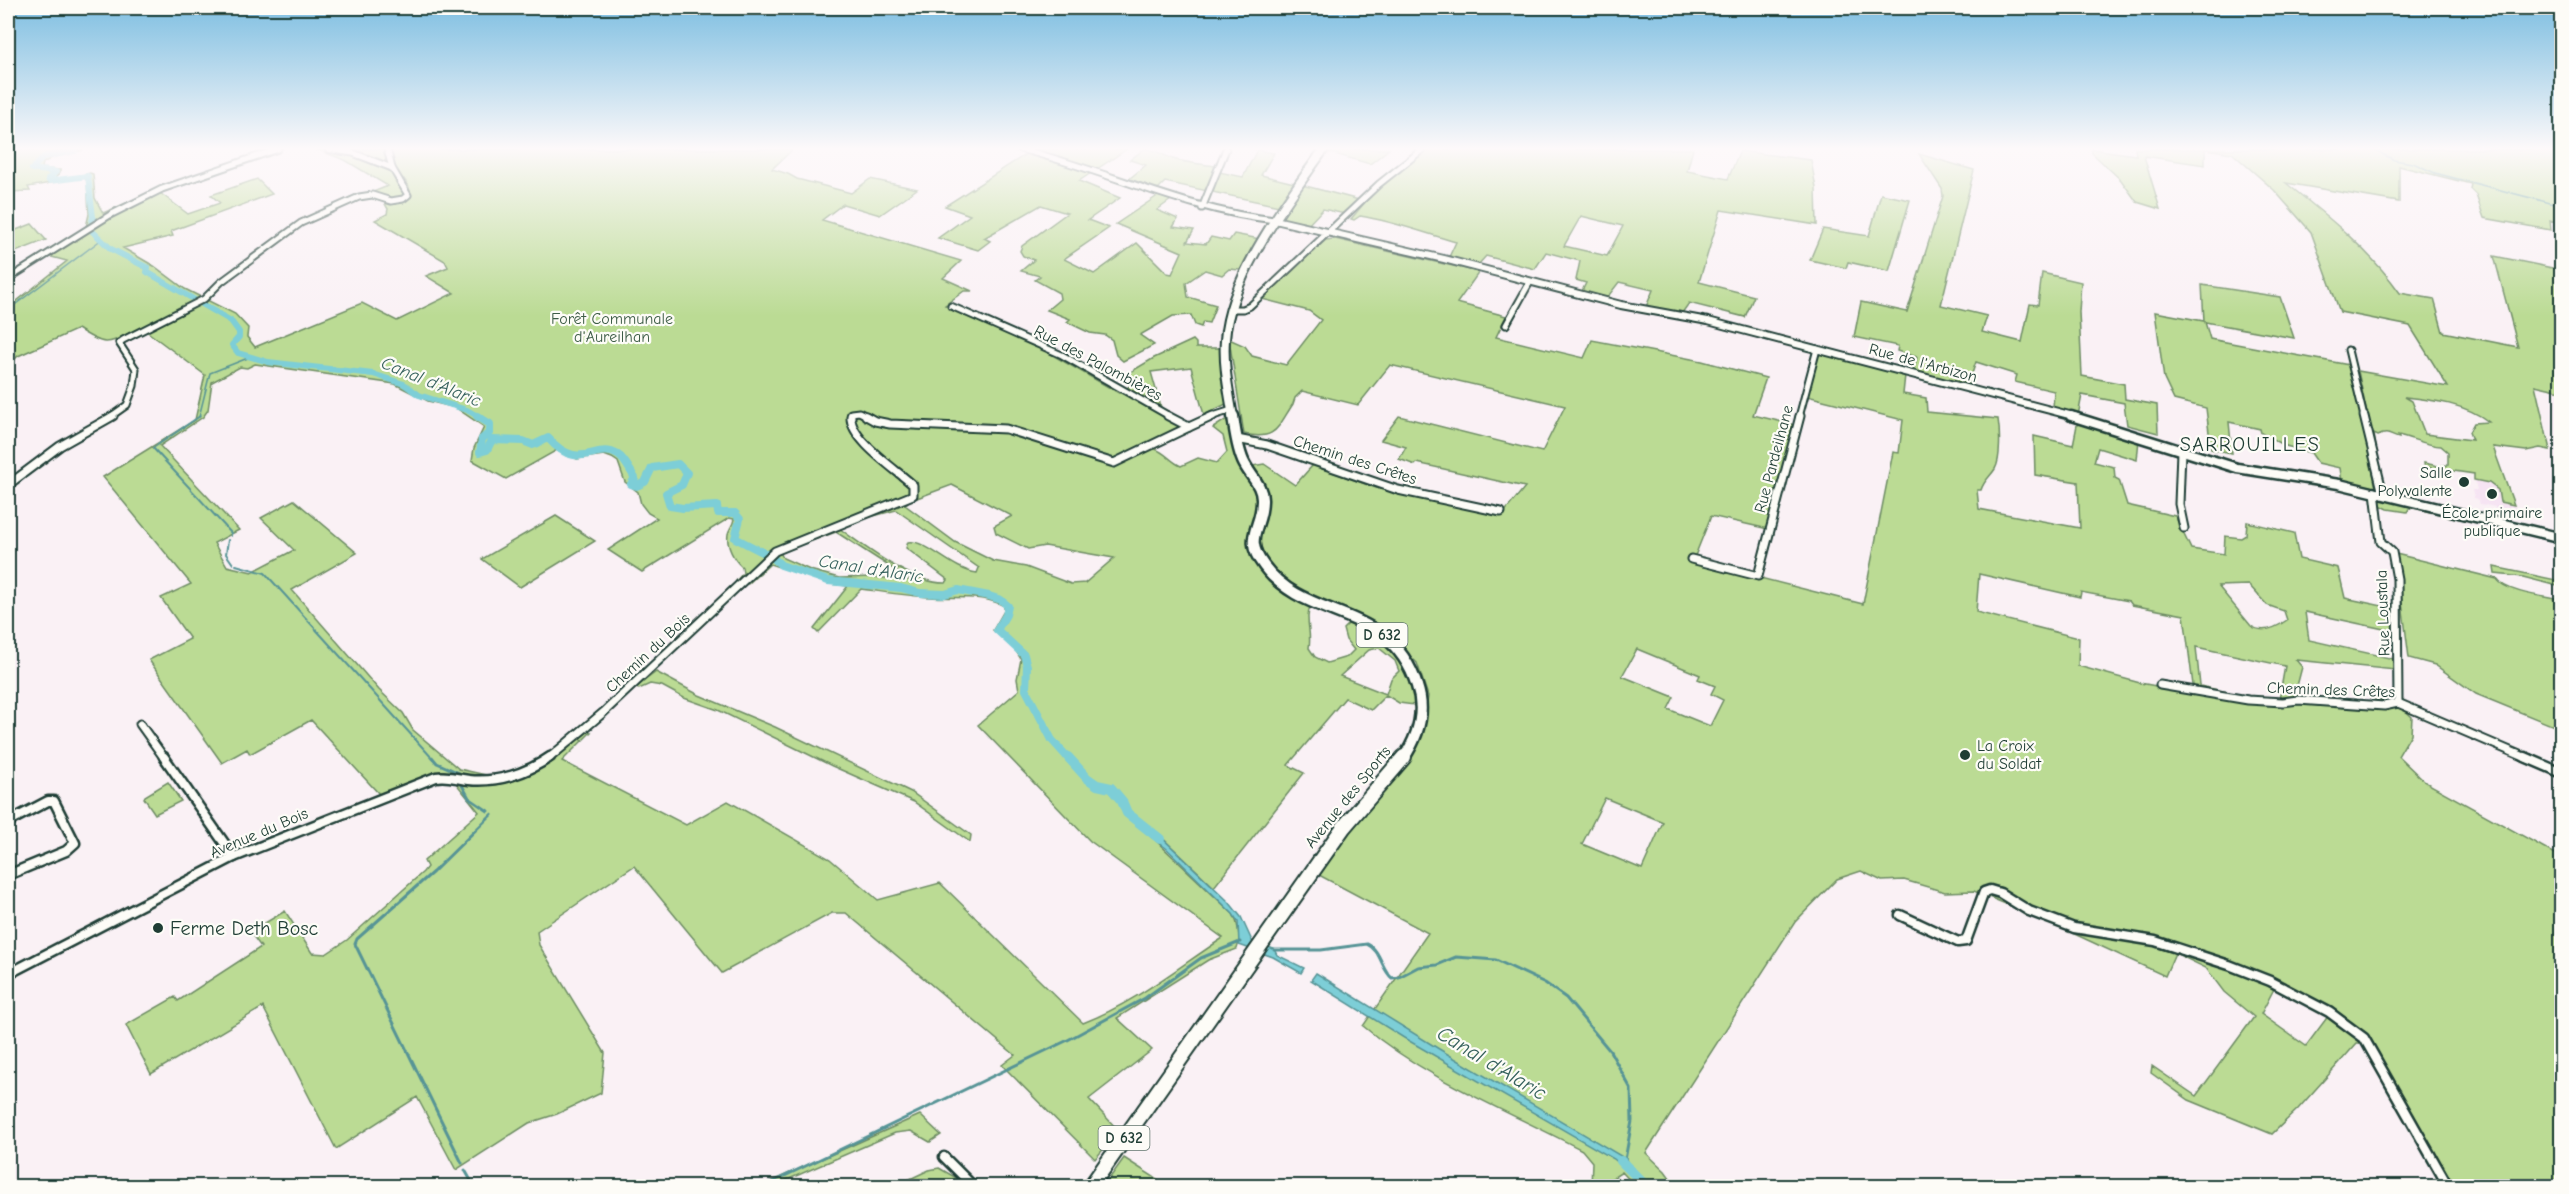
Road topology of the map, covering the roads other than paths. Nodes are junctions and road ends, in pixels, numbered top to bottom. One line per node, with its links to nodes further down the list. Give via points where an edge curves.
1 (129, 205): 10 (street)
2 (342, 205): 21 (street, via 276,239 204,299 128,336 119,344 136,369 133,399 123,410 60,446)
3 (1193, 205): 7 (street)
4 (1203, 205): 7 (street)
5 (1286, 205): 8 (main road, D 632)
6 (1358, 205): 9 (street)
7 (1202, 208): 8 (street, via 1232,216)
8 (1275, 220): 9 (street, Rue de l'Arbizon); 13 (main road, D 632, via 1249,261)
9 (1328, 234): 11 (street, Rue de l'Arbizon); 13 (street, via 1250,306)
10 (8, 279)
11 (1530, 282): 14 (street); 15 (street, Rue de l'Arbizon, via 1708,321)
12 (951, 306): 18 (street, Rue des Palombières, via 1062,355)
13 (1232, 309): 17 (main road, D 632, via 1225,337)
14 (1506, 325)
15 (1817, 350): 20 (street, Rue de l'Arbizon, via 2090,422); 26 (street, Rue Pardeilhane, via 1758,576)
16 (2348, 350): 22 (street, Rue Loustala)
17 (1232, 410): 18 (street); 19 (main road, D 632)
18 (1189, 427): 30 (street, Chemin du Bois, via 1114,463 1006,429 890,424 859,412 851,413 850,426 864,444 913,485 913,495 766,558 604,712)
19 (1237, 439): 23 (street, Chemin des Crêtes, via 1267,445 1398,490); 39 (main road, Avenue des Sports / D 632, via 1241,456 1262,495 1252,540 1257,558 1273,577 1300,595 1363,622 1407,659 1420,692 1420,722 1405,755 1347,822)
20 (2181, 451): 22 (street, Rue de l'Arbizon, via 2237,468); 24 (street, via 2180,504)
21 (8, 485)
22 (2379, 493): 25 (street, Rue de l'Arbizon); 28 (street, Rue Loustala, via 2381,542 2392,552 2397,579)
23 (1501, 512)
24 (2184, 528)
25 (2562, 538)
26 (1691, 559)
27 (2160, 684): 28 (street, Chemin des Crêtes, via 2264,701)
28 (2398, 704): 31 (street, Chemin des Crêtes)
29 (140, 724): 33 (street)
30 (536, 767): 33 (street, Avenue du Bois, via 491,779 436,777)
31 (2562, 773)
32 (8, 822): 34 (street, via 54,801 75,843 66,851)
33 (234, 857): 36 (street, Avenue du Bois)
34 (8, 875)
35 (1900, 915): 40 (street, via 1958,942 1966,941 1984,891 1990,890 2074,928 2155,941 2229,965 2297,994 2364,1038)
36 (8, 974)
37 (944, 1157): 38 (street)
38 (973, 1186)
39 (1091, 1186)
40 (2448, 1186)

